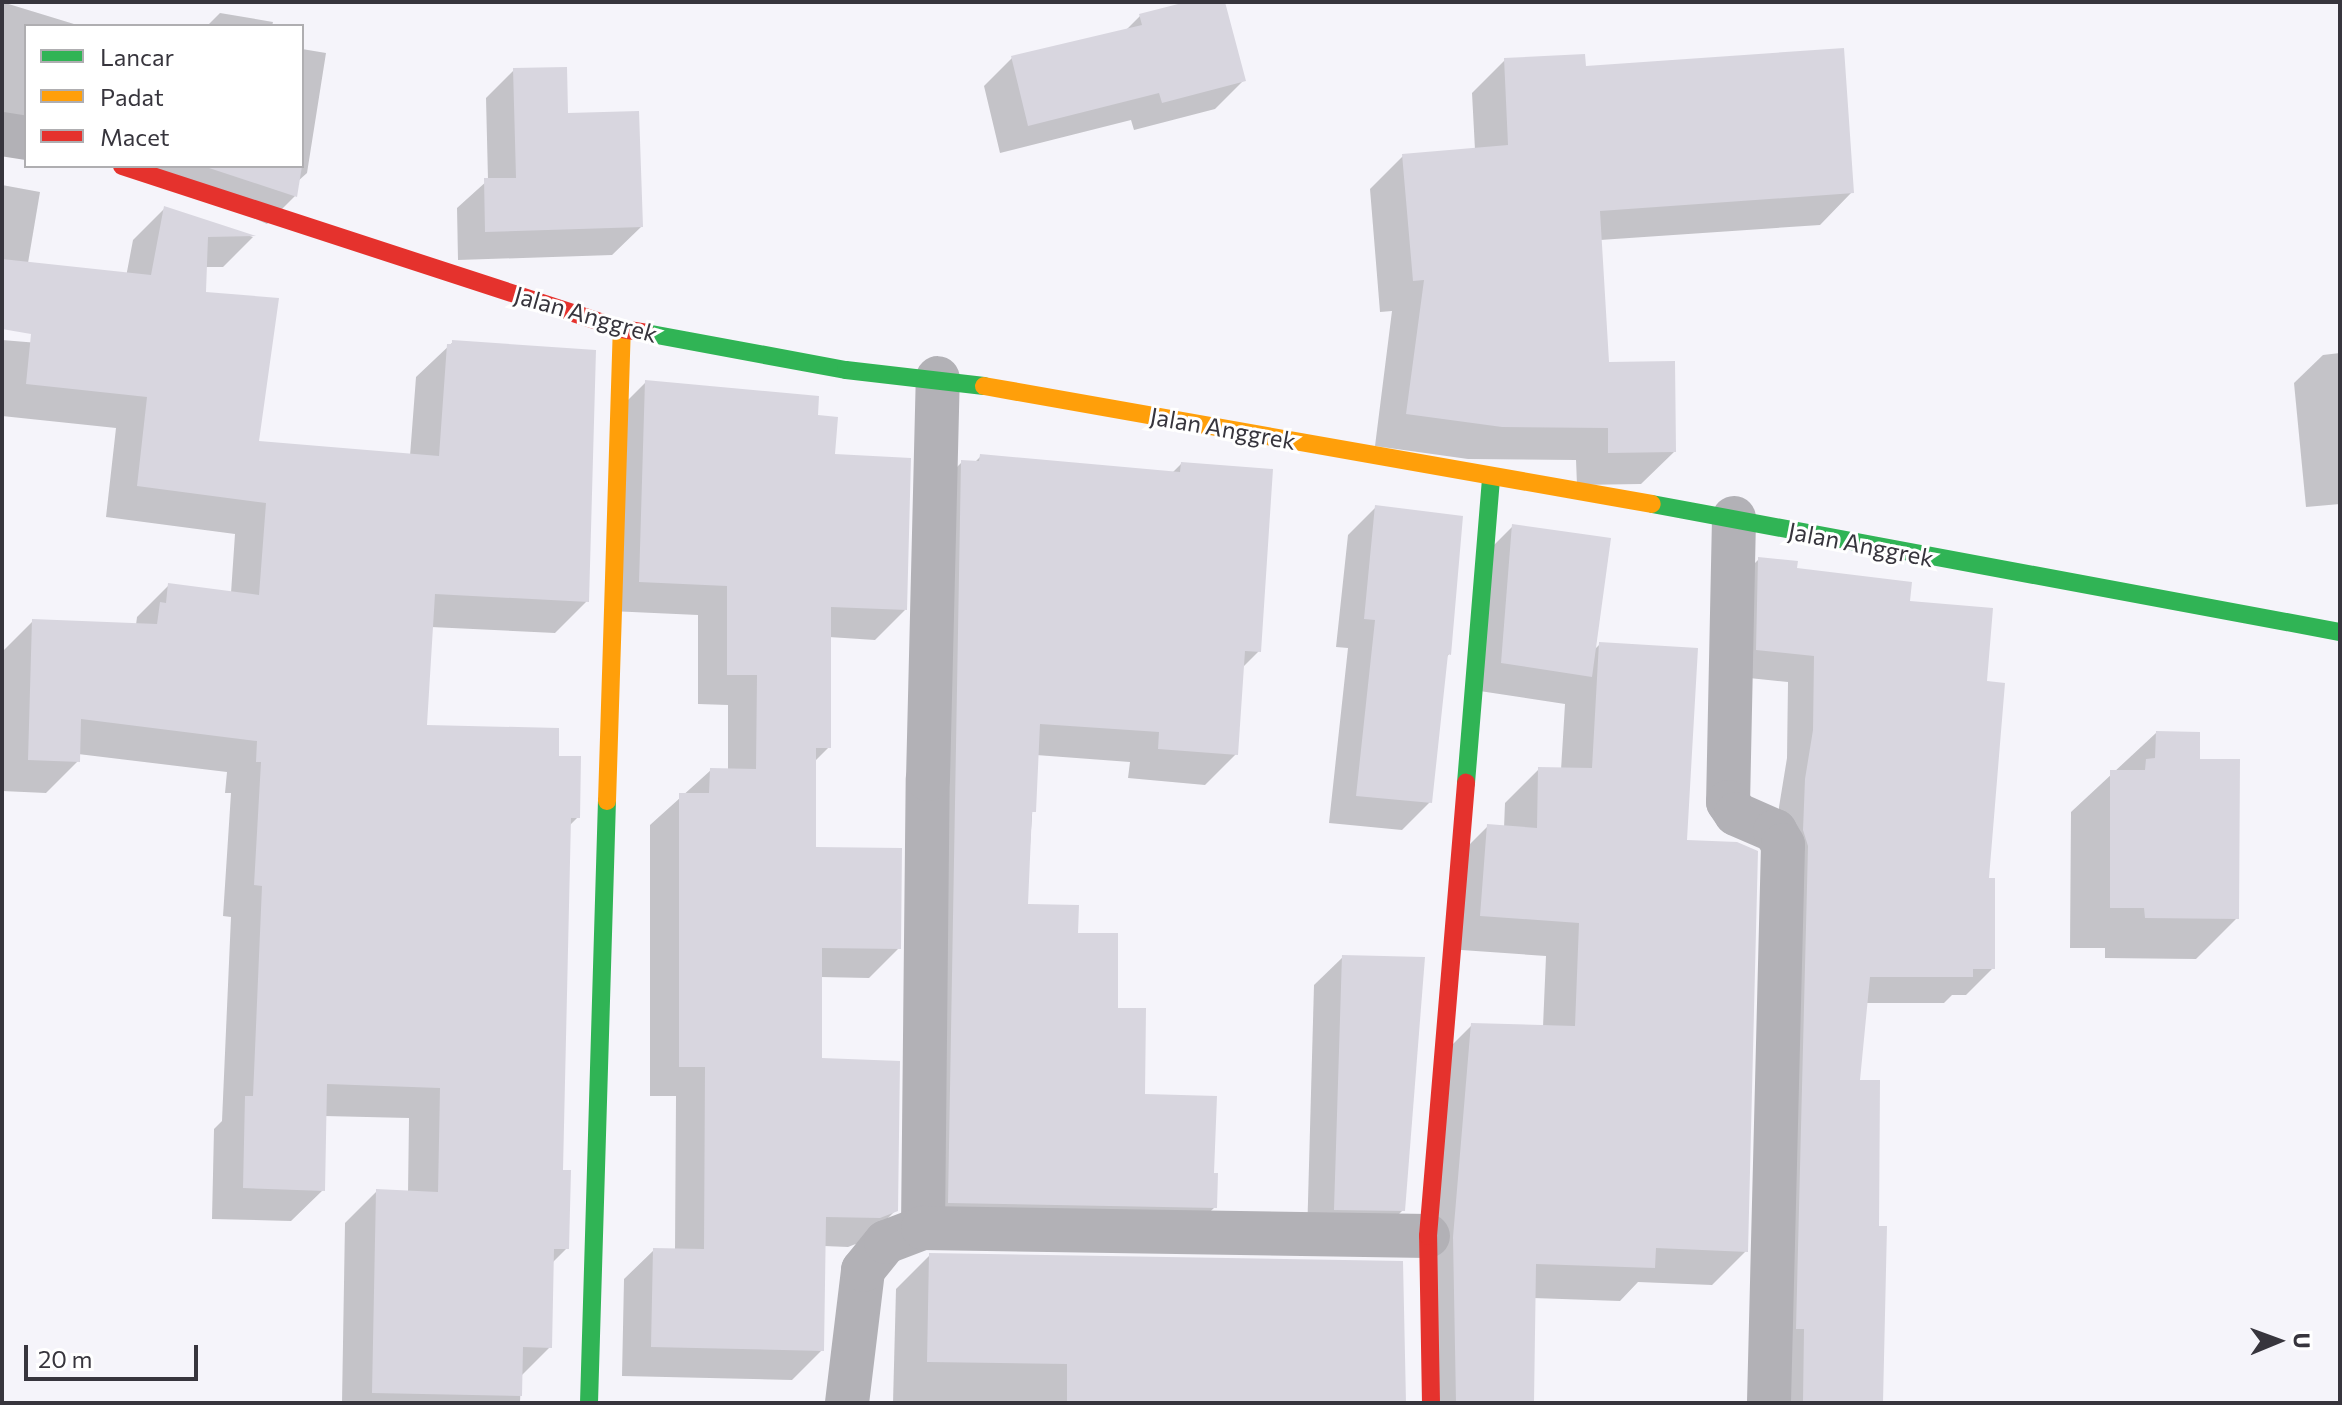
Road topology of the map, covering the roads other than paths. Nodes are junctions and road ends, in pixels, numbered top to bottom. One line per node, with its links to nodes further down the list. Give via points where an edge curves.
1 (2, 134): 2 (street)
2 (24, 138)
3 (128, 168): 4 (street, Jalan Anggrek)
4 (622, 329): 5 (street, Jalan Anggrek, via 846,370); 11 (street)
5 (938, 378): 6 (street, Jalan Anggrek); 9 (street)
6 (1491, 476): 7 (street, Jalan Anggrek); 10 (street)
7 (1734, 518): 8 (street, Jalan Anggrek); 14 (street, via 1728,802 1736,814 1775,831 1783,845)
8 (2340, 632)
9 (923, 1228): 10 (street); 12 (street, via 886,1242 863,1270)
10 (1428, 1236): 13 (street)
11 (589, 1403)
12 (847, 1403)
13 (1431, 1403)
14 (1769, 1403)

